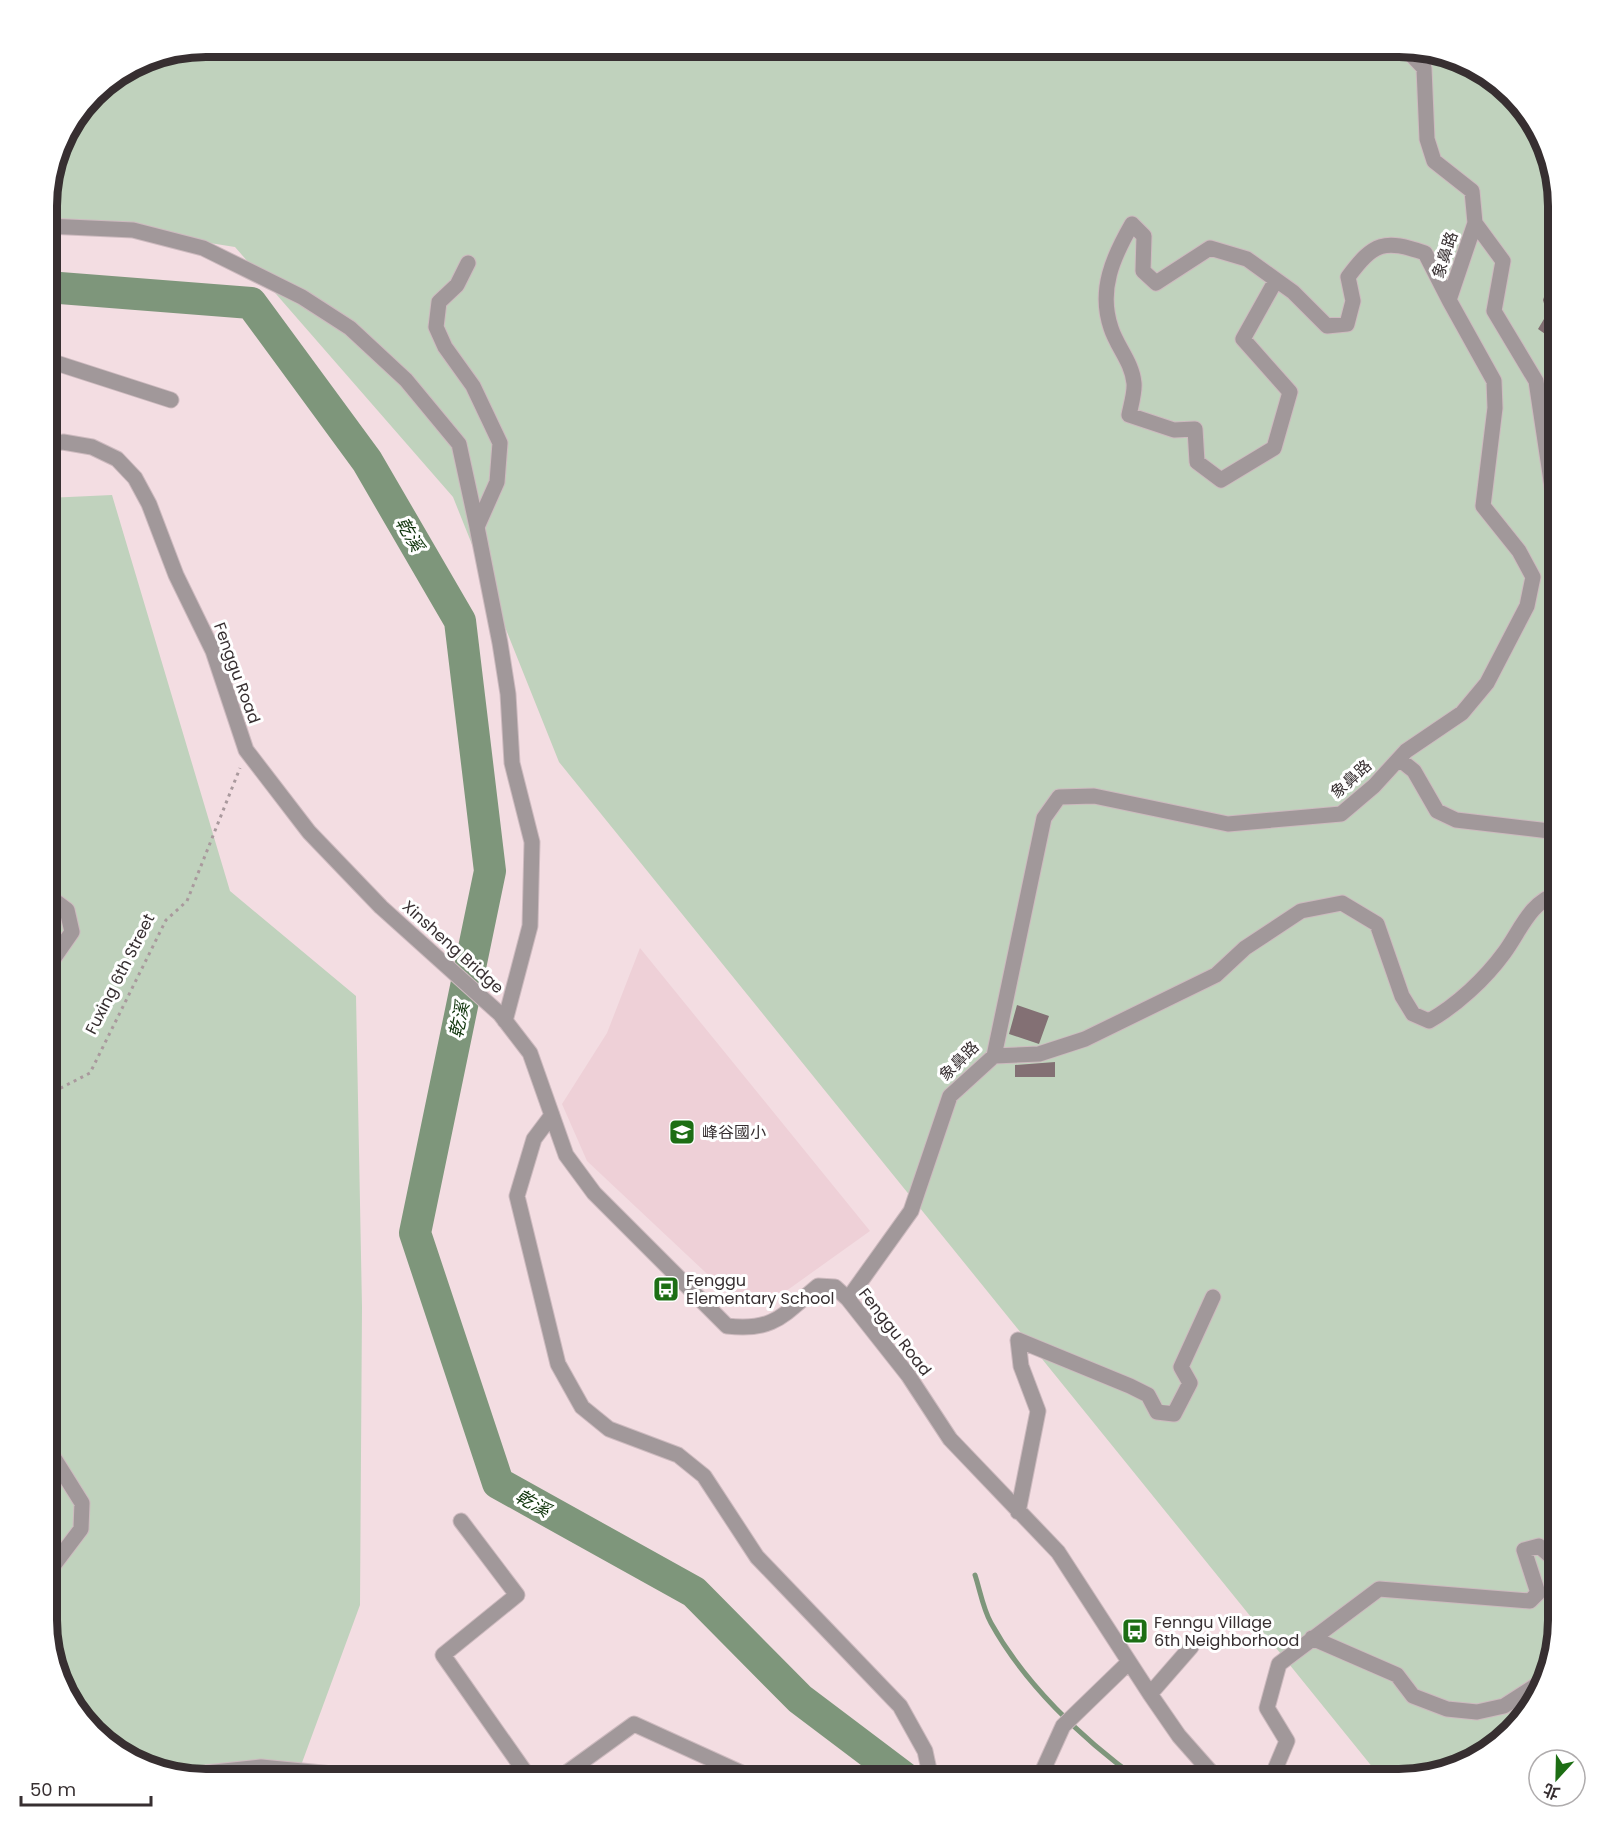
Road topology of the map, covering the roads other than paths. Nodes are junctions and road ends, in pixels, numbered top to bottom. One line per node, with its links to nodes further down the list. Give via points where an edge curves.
1 (1414, 58): 2 (street, 象鼻路, via 1424,68 1427,139 1434,161 1472,191)
2 (1475, 223): 6 (street, 象鼻路); 9 (street, via 1503,261 1494,311 1536,381)
3 (57, 227): 11 (street, via 133,231 203,249 302,297 350,328 406,380 459,444)
4 (468, 263): 11 (street, via 457,285 440,302 436,327 445,347 473,386 500,443 497,482)
5 (1276, 280): 5 (street, via 1247,260 1209,248 1156,283 1143,271 1144,236 1132,224 1114,255 1105,286 1111,328 1135,384 1129,415 1174,430 1195,429 1197,462 1221,480 1274,448 1290,392 1243,339); 6 (street, via 1327,326 1347,324 1353,301 1348,277 1367,252 1395,243 1425,253)
6 (1449, 300): 12 (street, 象鼻路, via 1494,381 1495,408 1483,506 1519,550 1533,577 1527,606 1487,683 1462,713)
7 (57, 363): 8 (street)
8 (171, 400)
9 (1548, 437)
10 (57, 443): 16 (street, Fenggu Road, via 92,447 117,459 135,478 213,651 246,750 309,832)
11 (477, 527): 18 (street, via 501,643 512,763 532,842 530,926)
12 (1399, 759): 13 (street, via 1414,771 1437,811 1456,820); 19 (street, 象鼻路, via 1341,814 1228,824 1094,796 1059,797 1044,818)
13 (1548, 831)
14 (1548, 896): 19 (street, via 1526,915 1504,953 1451,1009 1429,1021 1413,1014 1402,996 1377,924 1342,903 1301,911 1245,948 1216,975 1085,1039 1039,1054)
15 (57, 902): 17 (street, via 67,910 72,932)
16 (381, 907): 18 (street, Xinsheng Bridge)
17 (57, 954)
18 (503, 1017): 20 (street, Fenggu Road, via 530,1053)
19 (993, 1056): 22 (street, 象鼻路, via 950,1096 910,1211)
20 (552, 1115): 22 (street, Fenggu Road, via 566,1155 594,1193 727,1326 751,1329 771,1324 818,1286 835,1287); 38 (street, via 534,1139 516,1196 558,1364 582,1407 609,1429 678,1455 704,1476 757,1557 900,1706 925,1751)
21 (1213, 1297): 24 (street, via 1181,1367 1190,1383 1174,1414 1157,1412 1148,1395 1130,1386 1018,1340 1021,1366 1038,1411)
22 (848, 1299): 24 (street, Fenggu Road, via 908,1375 950,1439)
23 (57, 1464): 27 (street, via 82,1503 81,1528)
24 (1018, 1512): 30 (street, Fenggu Road, via 1058,1552)
25 (461, 1521): 35 (street, via 517,1595 443,1655)
26 (1548, 1554): 28 (street, via 1539,1546 1524,1550 1538,1593 1530,1601 1379,1589)
27 (57, 1560)
28 (1312, 1638): 31 (street, via 1396,1675 1413,1696 1447,1709 1477,1712 1504,1706); 41 (street, via 1279,1664 1267,1708 1287,1741)
29 (1191, 1647): 32 (street)
30 (1128, 1663): 32 (street, Fenggu Road); 39 (street, via 1063,1726)
31 (1532, 1688)
32 (1150, 1694): 40 (street, Fenggu Road)
33 (249, 1769): 34 (street)
34 (282, 1769)
35 (523, 1769)
36 (572, 1769): 37 (street, via 634,1724)
37 (729, 1769)
38 (930, 1769)
39 (1044, 1769)
40 (1208, 1769)
41 (1275, 1769)

